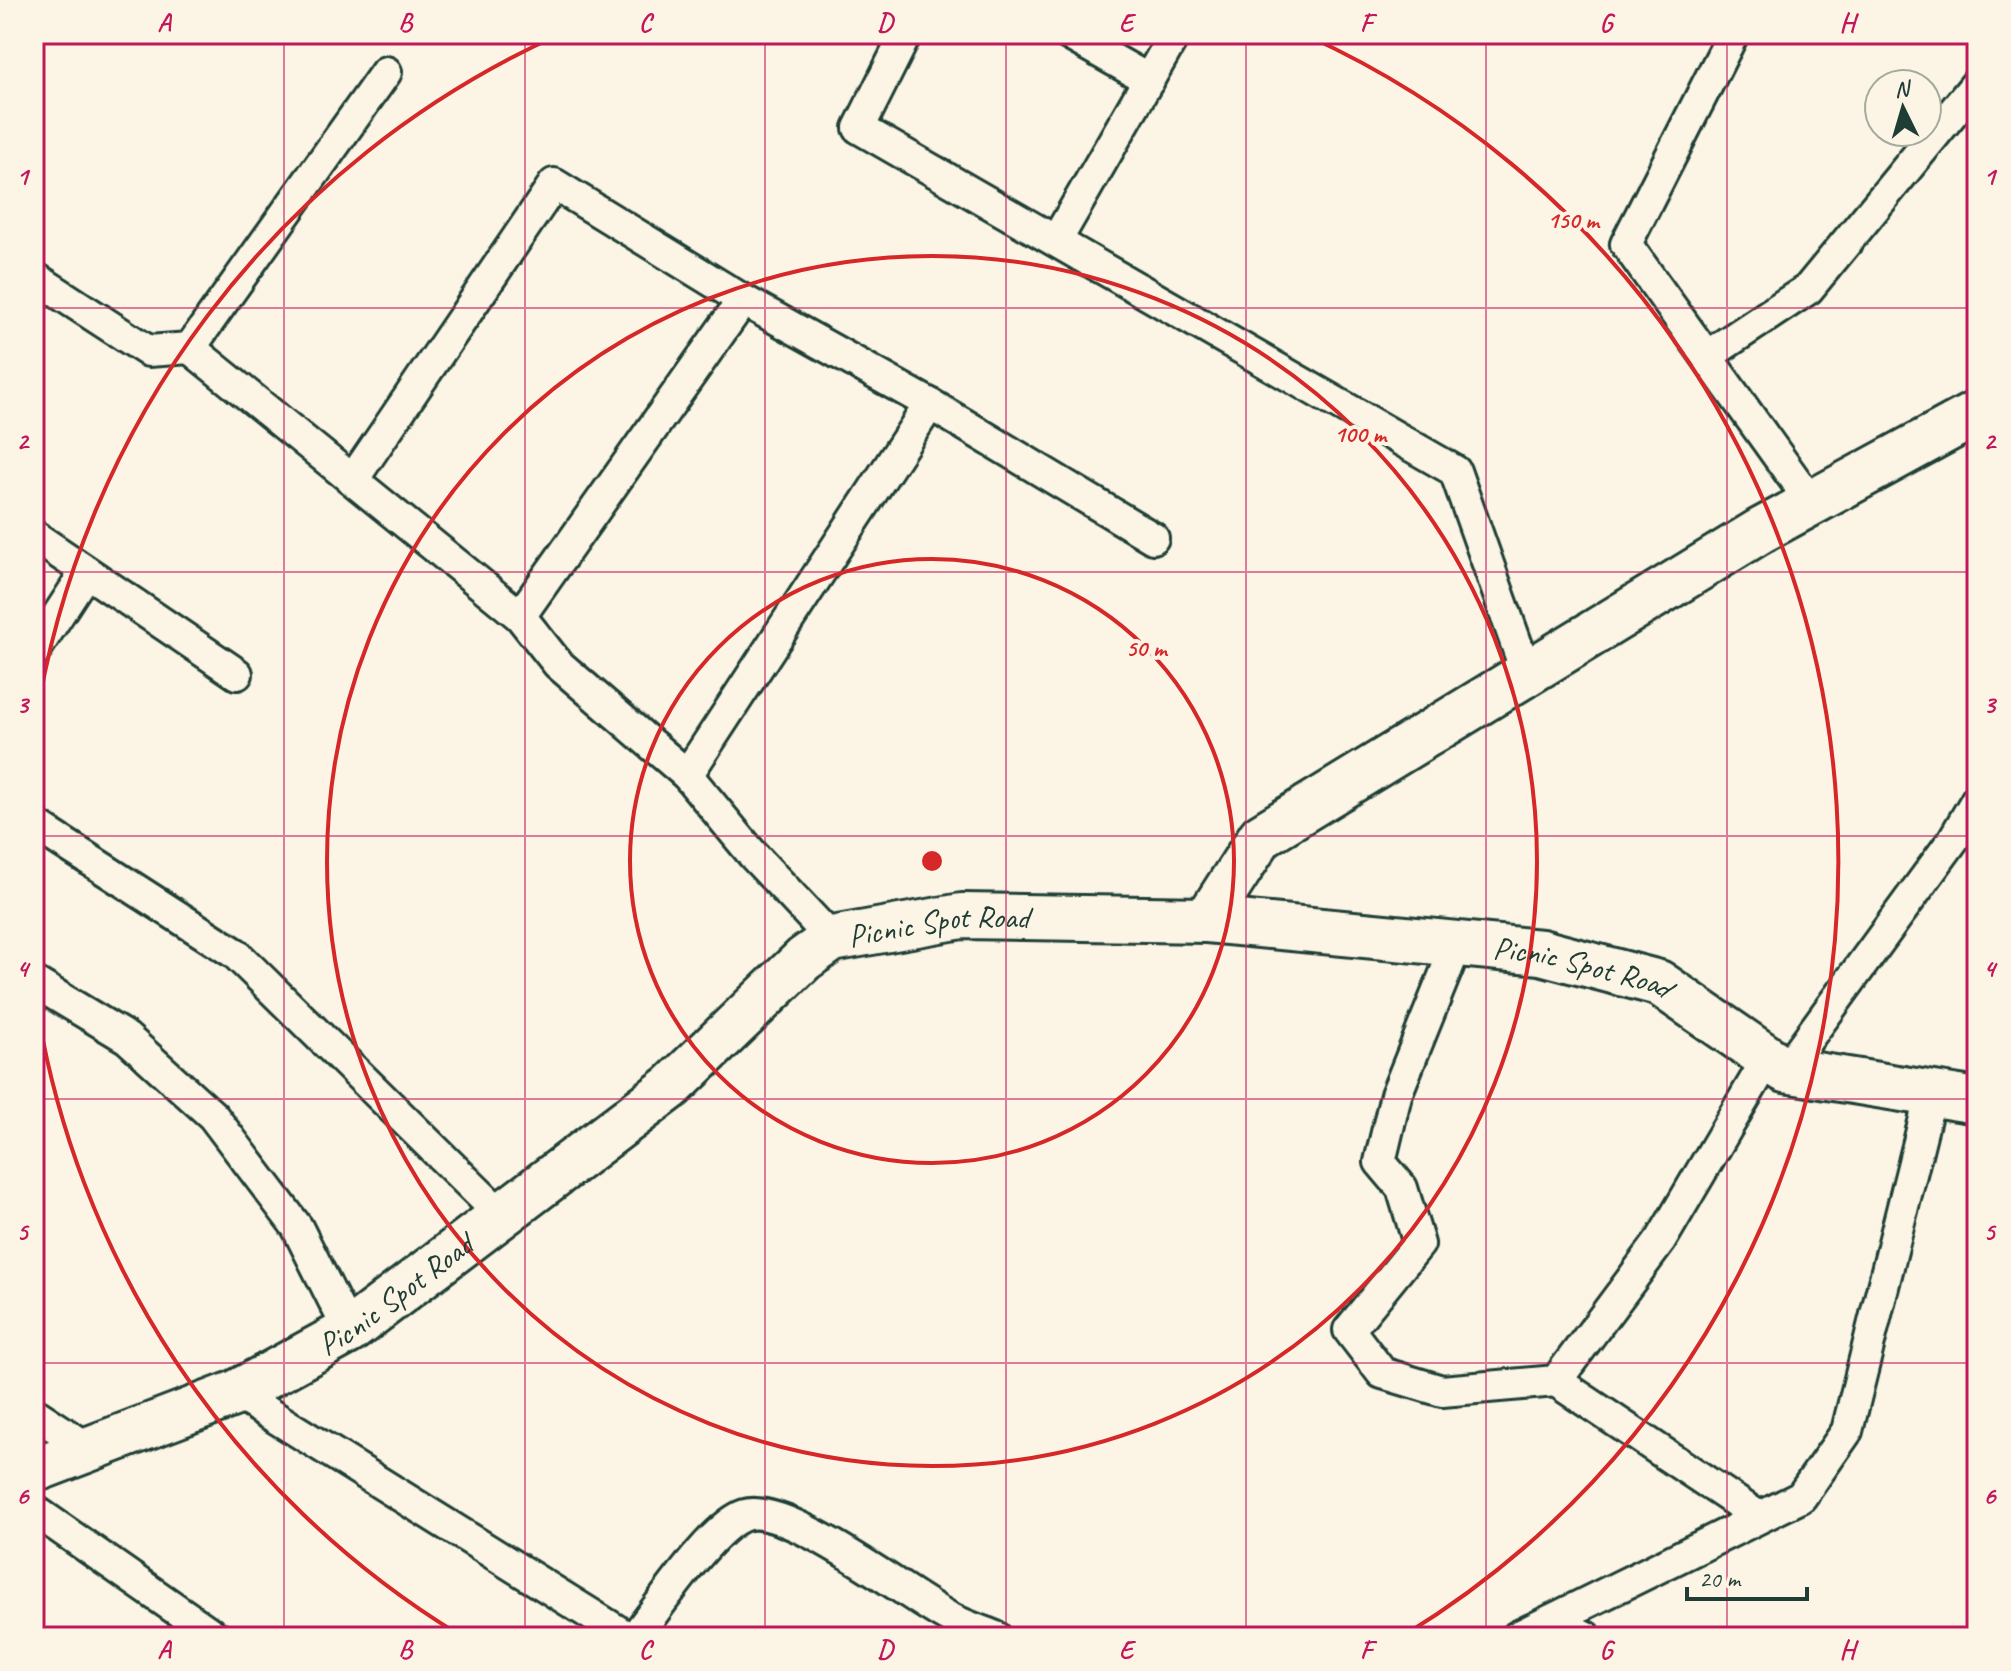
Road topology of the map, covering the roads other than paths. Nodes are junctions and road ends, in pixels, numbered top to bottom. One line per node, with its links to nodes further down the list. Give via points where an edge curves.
1 (906, 34): 8 (street, via 859,128)
2 (1068, 34): 6 (street)
3 (1175, 34): 6 (street)
4 (1733, 34): 12 (street, via 1626,244)
5 (386, 72): 11 (street)
6 (1149, 80): 8 (street)
7 (1977, 83): 12 (street, via 1808,289)
8 (1056, 241): 23 (street, via 1455,471)
9 (34, 277): 11 (street, via 148,351)
10 (743, 300): 13 (street); 15 (street, via 554,184); 20 (street)
11 (190, 348): 15 (street)
12 (1707, 356): 16 (street)
13 (930, 404): 18 (street); 24 (street)
14 (1977, 413): 16 (street)
15 (354, 478): 20 (street)
16 (1813, 505): 23 (street, via 1760,531)
17 (34, 536): 19 (street)
18 (1153, 538)
19 (86, 572): 21 (street); 22 (street)
20 (520, 616): 24 (street, via 558,664)
21 (34, 652)
22 (237, 674)
23 (1527, 674): 27 (street, via 1261,836)
24 (687, 775): 28 (street)
25 (1977, 799): 31 (street, via 1953,840)
26 (34, 824): 34 (street, via 236,954)
27 (1207, 920): 28 (street, Picnic Spot Road, via 962,916); 29 (street, Picnic Spot Road)
28 (832, 939): 34 (street, Picnic Spot Road, via 804,959 671,1087)
29 (1457, 944): 31 (street, Picnic Spot Road, via 1541,952 1659,983); 36 (street, via 1396,1095 1380,1162 1402,1188 1419,1244 1349,1330 1382,1373 1442,1391)
30 (34, 982): 35 (street, via 127,1038 213,1116 297,1227)
31 (1776, 1064): 32 (street, Picnic Spot Road); 36 (street, via 1661,1240)
32 (1931, 1094): 33 (street, Picnic Spot Road); 42 (street, via 1847,1431 1801,1497)
33 (1977, 1101)
34 (501, 1215): 35 (street, Picnic Spot Road)
35 (349, 1331): 37 (street, Picnic Spot Road)
36 (1556, 1381): 42 (street)
37 (236, 1393): 39 (street, Picnic Spot Road); 45 (street)
38 (34, 1413): 39 (street)
39 (89, 1449): 40 (street, Picnic Spot Road)
40 (34, 1470)
41 (34, 1510): 44 (street)
42 (1759, 1517): 43 (street)
43 (1552, 1620): 48 (street); 49 (street)
44 (216, 1637)
45 (627, 1637)
46 (635, 1637): 47 (street, via 720,1530 745,1515 764,1513 835,1545 951,1619)
47 (996, 1637)
48 (1517, 1637)
49 (1586, 1637)

